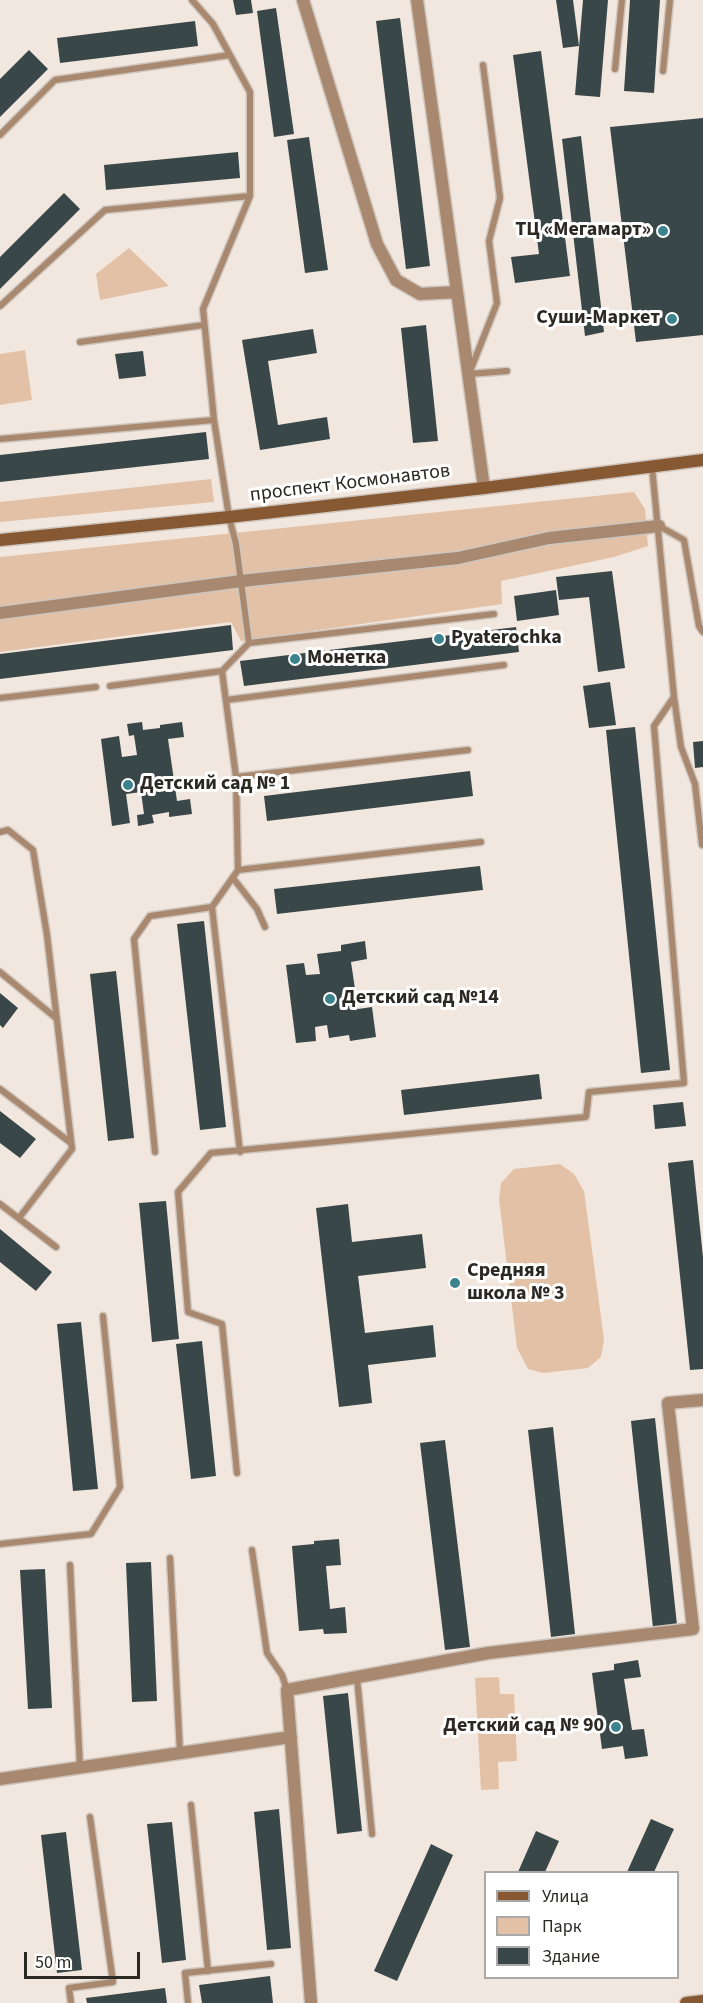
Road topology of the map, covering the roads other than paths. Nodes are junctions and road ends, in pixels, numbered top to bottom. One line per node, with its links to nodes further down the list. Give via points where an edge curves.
1 (192, 0): 6 (lane, via 213,24)
2 (303, 0): 12 (street, via 377,244 396,280 420,294)
3 (417, 0): 12 (street)
4 (622, 0): 8 (lane)
5 (670, 0): 9 (lane)
6 (230, 55): 10 (lane, via 56,80); 11 (lane, via 250,92)
7 (483, 65): 17 (lane, via 500,198 489,241 497,303)
8 (615, 69)
9 (663, 71)
10 (0, 135)
11 (250, 196): 13 (lane, via 105,210); 14 (lane, via 202,309)
12 (457, 292): 17 (street)
13 (0, 306)
14 (204, 326): 15 (lane); 18 (lane)
15 (80, 342)
16 (507, 371): 17 (lane)
17 (469, 374): 22 (street)
18 (214, 420): 19 (lane); 23 (lane)
19 (0, 439)
20 (703, 460): 21 (main road, проспект Космонавтов)
21 (652, 466): 22 (main road, проспект Космонавтов); 24 (lane)
22 (484, 488): 23 (main road, проспект Космонавтов)
23 (229, 517): 25 (main road, проспект Космонавтов); 26 (lane)
24 (659, 526): 26 (street, via 549,538 458,558); 29 (lane, via 684,540); 35 (lane)
25 (0, 540)
26 (241, 581): 27 (street); 30 (lane)
27 (0, 613)
28 (494, 614): 30 (lane)
29 (703, 632)
30 (249, 643): 32 (lane)
31 (504, 665): 37 (lane)
32 (222, 671): 33 (lane); 37 (lane)
33 (110, 686)
34 (96, 687): 36 (lane)
35 (674, 697): 42 (lane, via 681,747 695,784); 52 (lane, via 654,726 684,1083 589,1092 586,1117)
36 (0, 698)
37 (226, 700): 39 (lane)
38 (468, 750): 39 (lane)
39 (236, 777): 43 (lane)
40 (0, 832): 48 (lane, via 8,830 33,850)
41 (481, 842): 43 (lane)
42 (702, 845)
43 (238, 870): 44 (lane)
44 (233, 878): 45 (lane); 46 (lane)
45 (212, 907): 51 (lane, via 150,916 134,939); 52 (lane)
46 (264, 927)
47 (0, 972): 48 (lane)
48 (56, 1018): 50 (lane)
49 (0, 1089): 50 (lane)
50 (71, 1143): 54 (lane, via 72,1149)
51 (155, 1152)
52 (240, 1152): 58 (lane, via 211,1154 178,1192 188,1312 222,1324)
53 (0, 1204): 54 (lane)
54 (19, 1218): 55 (lane)
55 (56, 1247)
56 (103, 1316): 59 (lane, via 120,1487 91,1534)
57 (703, 1400): 63 (street, via 668,1403 693,1629 488,1653)
58 (237, 1473)
59 (0, 1544)
60 (252, 1550): 64 (lane, via 267,1653)
61 (170, 1558): 66 (lane)
62 (70, 1565): 67 (lane)
63 (357, 1677): 64 (street); 71 (lane)
64 (287, 1690): 65 (street)
65 (291, 1737): 66 (street); 77 (street)
66 (180, 1753): 67 (street)
67 (80, 1767): 68 (street)
68 (0, 1779)
69 (191, 1805): 73 (lane)
70 (90, 1817): 75 (lane, via 113,1982 69,1988)
71 (372, 1834)
72 (271, 1964): 73 (lane)
73 (208, 1971): 76 (lane, via 185,1973)
74 (703, 2001): 78 (main road)
75 (71, 2003)
76 (188, 2003)
77 (311, 2003)
78 (686, 2003)

